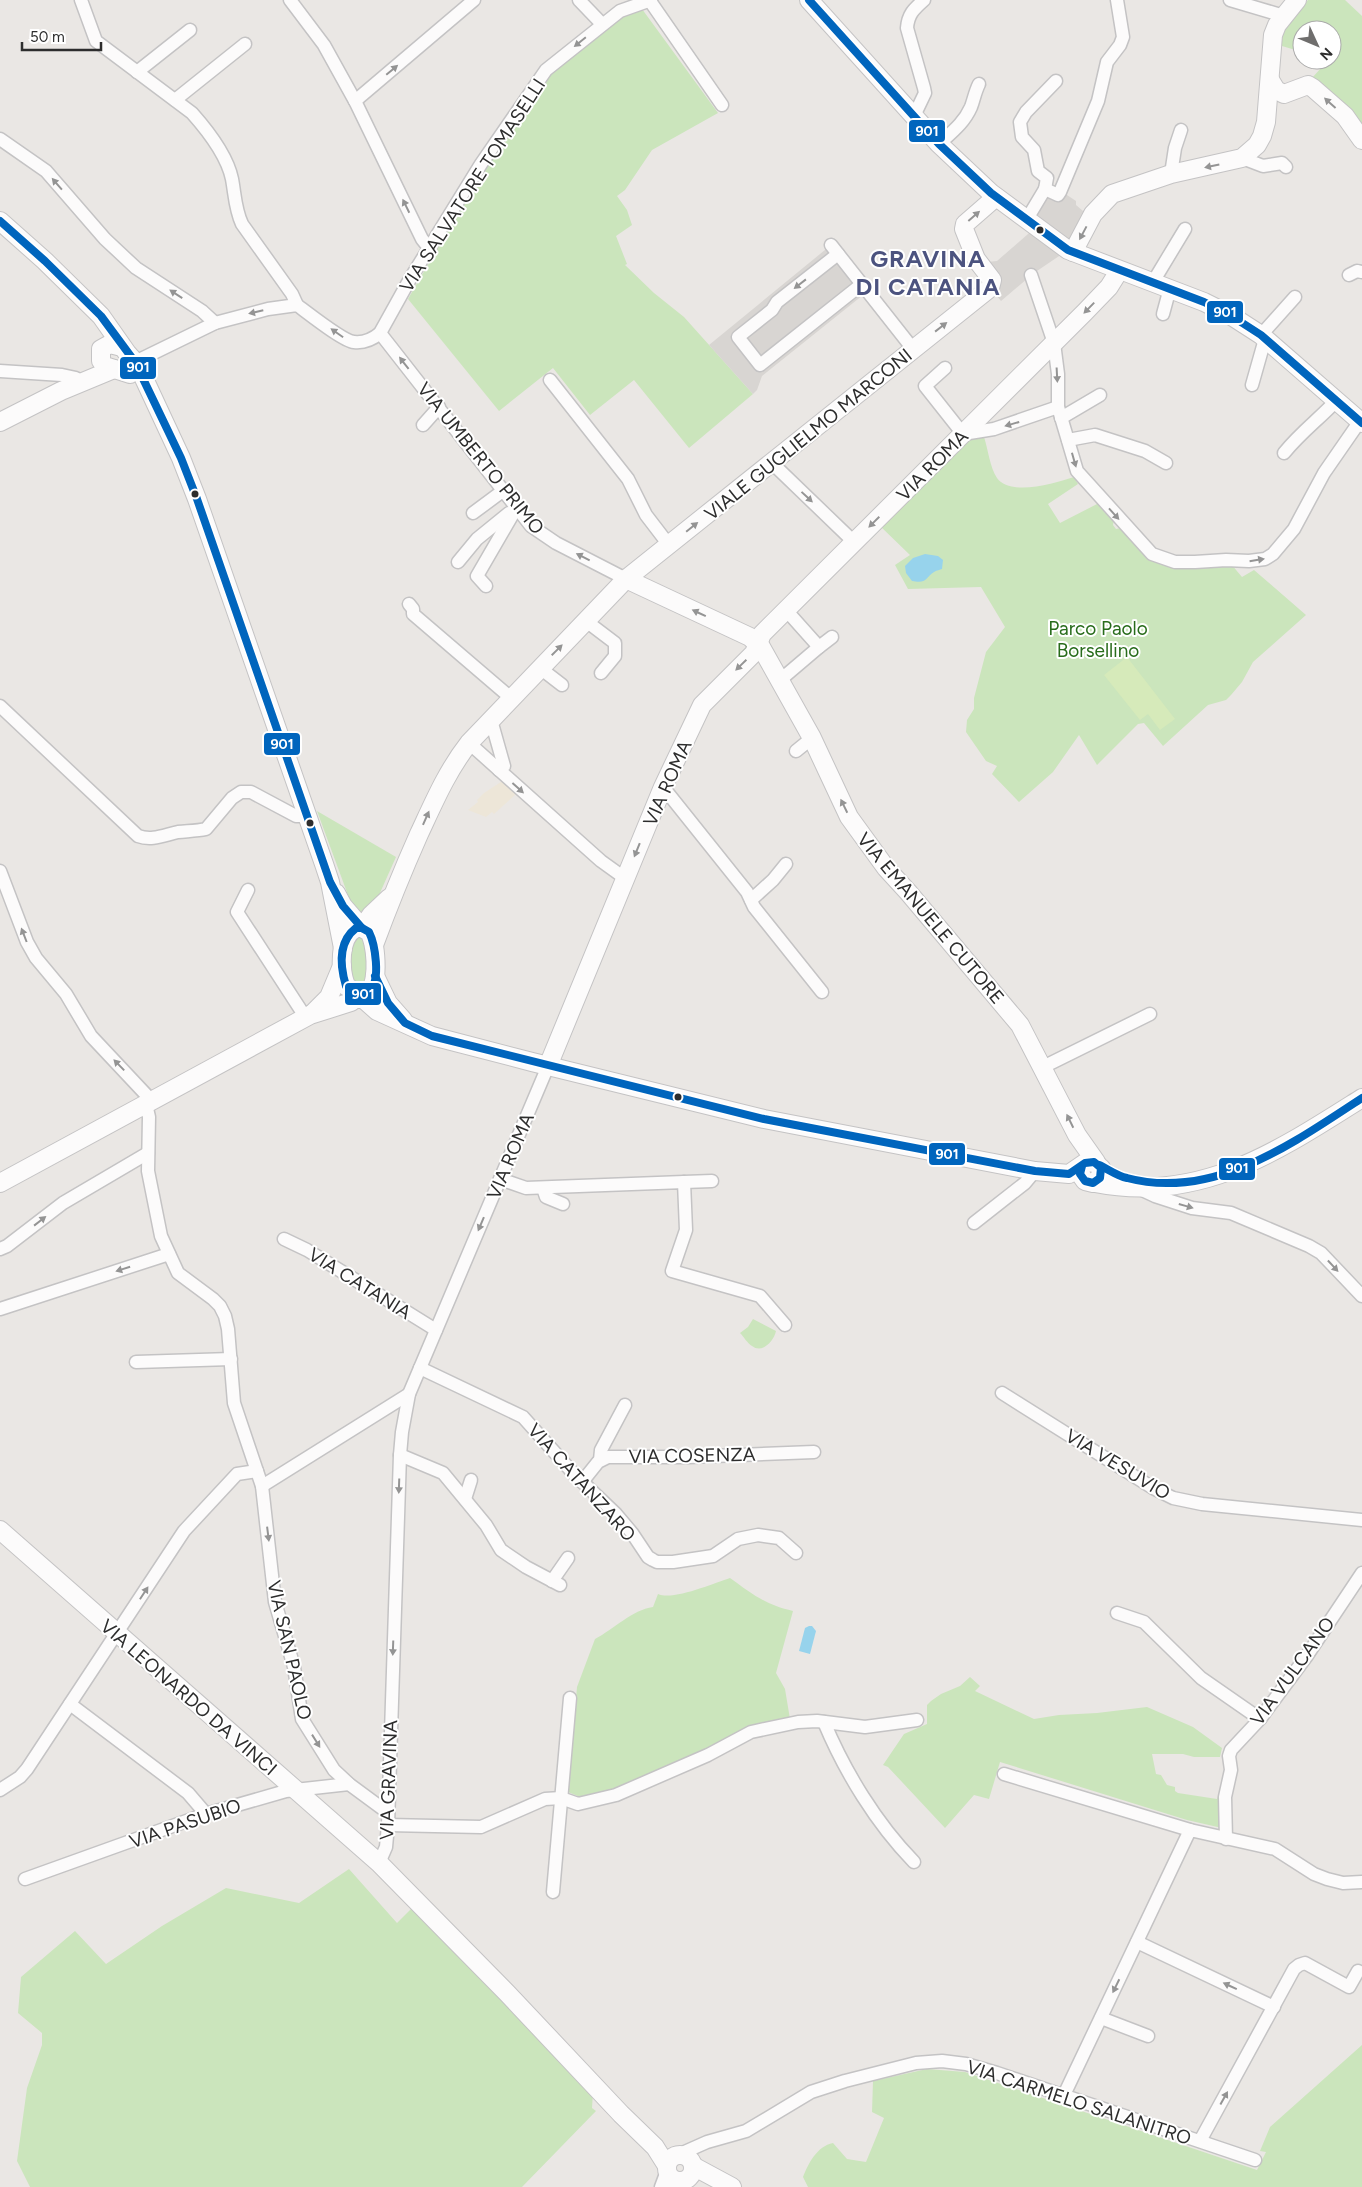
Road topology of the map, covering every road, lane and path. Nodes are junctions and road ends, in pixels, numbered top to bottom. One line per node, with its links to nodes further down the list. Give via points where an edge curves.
1 (81, 0): 15 (street, via 96,41)
2 (290, 0): 21 (street, via 324,45)
3 (474, 0): 21 (street, one-way to 3)
4 (579, 0): 12 (street)
5 (651, 0): 12 (street, VIA SALVATORE TOMASELLI, via 620,11); 22 (street)
6 (809, 0): 23 (main road)
7 (924, 0): 23 (street, via 907,20 925,93)
8 (1117, 0): 32 (street, via 1123,37 1120,45 1107,62 1098,101 1058,196)
9 (1230, 0): 11 (street)
10 (1297, 0): 11 (main road)
11 (1284, 16): 16 (main road, via 1274,35)
12 (602, 24): 37 (street, VIA SALVATORE TOMASELLI, one-way to 37, via 546,70 481,164)
13 (190, 30): 15 (street)
14 (245, 44): 20 (street)
15 (137, 72): 20 (street)
16 (1270, 80): 19 (main road, via 1280,92); 24 (main road)
17 (1056, 81): 32 (street, via 1020,122 1022,137 1034,150 1038,171 1047,178)
18 (979, 84): 28 (street, via 962,123)
19 (1289, 94): 24 (main road, via 1280,101); 27 (main road, one-way to 19, via 1344,116 1313,88 1308,85)
20 (175, 100): 47 (street, via 192,113 215,143 230,171 236,212 242,224)
21 (355, 101): 37 (street, one-way to 21, via 422,238)
22 (722, 105)
23 (914, 116): 28 (main road)
24 (1266, 122): 29 (main road, via 1257,145)
25 (1181, 130): 31 (street, via 1174,148)
26 (0, 139): 49 (street, one-way to 26, via 136,268 105,239 46,171)
27 (1362, 140)
28 (939, 144): 33 (main road)
29 (1242, 158): 30 (street, via 1262,166 1282,162); 31 (main road, one-way to 31)
30 (1286, 167)
31 (1171, 174): 38 (main road, one-way to 38, via 1112,194 1093,214)
32 (1044, 189): 34 (street)
33 (996, 197): 34 (main road); 54 (main road, VIALE GUGLIELMO MARCONI, one-way to 33, via 990,288 992,280 976,260 964,229 965,224)
34 (1027, 219): 38 (main road)
35 (0, 221): 45 (main road)
36 (1185, 229): 44 (street)
37 (430, 248): 50 (street, VIA SALVATORE TOMASELLI)
38 (1073, 252): 39 (main road)
39 (1119, 270): 44 (main road); 52 (main road, VIA ROMA, one-way to 52, via 1109,286)
40 (1362, 272): 42 (street)
41 (1031, 275): 52 (street)
42 (1349, 275)
43 (862, 284): 43 (street, one-way to 43, via 835,249 772,310 738,337 760,365); 54 (street)
44 (1161, 285): 48 (street); 51 (main road, via 1230,315)
45 (82, 297): 53 (main road, via 101,316); 55 (main road, via 96,322)
46 (1295, 297): 51 (street)
47 (297, 305): 49 (street, one-way to 49); 50 (street, one-way to 47, via 364,342 348,341)
48 (1163, 314)
49 (215, 323): 56 (street)
50 (380, 333): 65 (street, VIA UMBERTO PRIMO, one-way to 50)
51 (1263, 337): 61 (street); 64 (main road)
52 (1054, 343): 66 (street, one-way to 66); 70 (main road, VIA ROMA)
53 (122, 347): 55 (main road, via 110,344); 56 (main road)
54 (913, 349): 74 (main road, VIALE GUGLIELMO MARCONI)
55 (100, 352): 56 (main road, via 105,366); 59 (main road, via 87,370)
56 (128, 367): 62 (main road); 101 (main road, via 156,404 195,493)
57 (945, 368): 70 (street, via 925,386)
58 (0, 371): 59 (street)
59 (76, 378): 62 (main road)
60 (550, 380): 79 (street, via 628,479 646,515)
61 (1252, 385)
62 (62, 391): 68 (main road)
63 (1100, 396): 66 (street)
64 (1336, 401): 67 (main road); 72 (street, via 1299,434)
65 (439, 407): 69 (street); 75 (street, VIA UMBERTO PRIMO)
66 (1059, 413): 70 (street, one-way to 70); 71 (street)
67 (1359, 416): 71 (street, one-way to 67, via 1077,472 1152,554 1175,562 1249,561 1265,559 1273,554 1294,529)
68 (0, 422)
69 (423, 425)
70 (973, 429): 78 (main road, VIA ROMA, one-way to 78)
71 (1068, 440): 73 (street, via 1095,435 1145,451)
72 (1284, 453)
73 (1166, 463)
74 (772, 464): 78 (street, one-way to 78); 79 (main road, VIALE GUGLIELMO MARCONI, one-way to 74)
75 (504, 490): 76 (street, VIA UMBERTO PRIMO); 77 (street)
76 (517, 507): 80 (street, via 476,539); 81 (street, VIA UMBERTO PRIMO, one-way to 76, via 543,536); 82 (street, via 477,576)
77 (473, 514)
78 (854, 542): 84 (main road, VIA ROMA)
79 (670, 545): 81 (main road, VIALE GUGLIELMO MARCONI)
80 (458, 562)
81 (626, 579): 85 (main road, VIALE GUGLIELMO MARCONI); 87 (main road, VIA UMBERTO PRIMO, one-way to 81, via 750,637)
82 (486, 586)
83 (409, 604): 93 (street, via 414,609 413,614)
84 (786, 610): 87 (main road, VIA ROMA, via 762,634); 88 (street)
85 (586, 621): 89 (main road, VIALE GUGLIELMO MARCONI, one-way to 85); 90 (street, via 615,643 615,656)
86 (832, 637): 88 (street)
87 (758, 644): 91 (main road, VIA EMANUELE CUTORE); 100 (main road, VIA ROMA, one-way to 100, via 702,705)
88 (819, 647): 91 (street)
89 (540, 668): 92 (street); 93 (main road, VIALE GUGLIELMO MARCONI)
90 (601, 673)
91 (779, 681): 96 (main road, VIA EMANUELE CUTORE)
92 (562, 685)
93 (511, 698): 95 (main road, VIALE GUGLIELMO MARCONI)
94 (0, 706): 101 (street, via 138,836 163,837 206,828 241,792 251,792 296,816)
95 (491, 720): 97 (main road, VIALE GUGLIELMO MARCONI); 99 (street, via 504,766)
96 (812, 738): 98 (street); 120 (main road, VIA EMANUELE CUTORE, one-way to 96, via 1020,1025 860,833 849,817)
97 (469, 743): 99 (street); 107 (main road, VIALE GUGLIELMO MARCONI, one-way to 97, via 439,790)
98 (796, 751)
99 (499, 770): 104 (street, one-way to 104, via 601,861)
100 (664, 787): 104 (main road, VIA ROMA, one-way to 104); 108 (street)
101 (307, 816): 105 (main road)
102 (786, 864): 108 (street)
103 (0, 871): 122 (street, one-way to 103, via 91,1036 66,994 36,958 26,942)
104 (626, 879): 119 (main road, VIA ROMA)
105 (330, 882): 109 (main road, via 343,906); 111 (main road)
106 (248, 890): 117 (street, via 237,912)
107 (393, 894): 109 (main road); 110 (main road, VIALE GUGLIELMO MARCONI)
108 (751, 900): 114 (street, via 754,908)
109 (362, 928): 110 (main road, via 369,932); 111 (main road, via 351,930)
110 (374, 945): 113 (main road)
111 (343, 948): 112 (main road)
112 (342, 966): 115 (main road, via 346,986); 117 (main road, via 329,997)
113 (375, 976): 115 (main road, via 369,991); 118 (main road, via 388,1002)
114 (822, 992)
115 (359, 1000): 117 (main road); 118 (main road)
116 (1150, 1014): 120 (street)
117 (308, 1017): 122 (main road)
118 (405, 1023): 119 (main road, via 432,1036)
119 (548, 1066): 124 (main road, via 764,1119); 126 (street, VIA ROMA)
120 (1043, 1067): 125 (main road, VIA EMANUELE CUTORE, one-way to 120)
121 (1362, 1098): 130 (main road, via 1270,1154 1219,1175)
122 (149, 1103): 123 (street, VIA SAN PAOLO); 129 (main road)
123 (148, 1153): 136 (street, one-way to 123, via 63,1203); 137 (street, VIA SAN PAOLO, via 156,1215)
124 (1035, 1171): 125 (main road, via 1063,1174); 134 (street, via 1025,1183)
125 (1092, 1172): 130 (main road); 132 (main road)
126 (500, 1179): 131 (street, via 526,1188); 141 (street, VIA ROMA, one-way to 141)
127 (712, 1180): 128 (street)
128 (684, 1182): 131 (street); 140 (street, via 686,1230 672,1271 760,1296)
129 (0, 1183)
130 (1173, 1184): 132 (main road)
131 (543, 1188): 133 (street, via 546,1197)
132 (1140, 1189): 138 (street, one-way to 138, via 1192,1208 1231,1213 1309,1246 1321,1253)
133 (563, 1204)
134 (974, 1222)
135 (284, 1239): 141 (street, VIA CATANIA)
136 (0, 1249)
137 (169, 1254): 139 (street, one-way to 139); 143 (street, VIA SAN PAOLO, via 178,1273 220,1306 228,1329)
138 (1362, 1296)
139 (0, 1309)
140 (785, 1325)
141 (436, 1330): 144 (street, VIA ROMA)
142 (136, 1362): 143 (street)
143 (231, 1362): 153 (street, VIA SAN PAOLO, via 234,1403)
144 (420, 1368): 146 (street, VIA ROMA); 155 (street, VIA CATANZARO, via 523,1417)
145 (1002, 1393): 158 (street, VIA VESUVIO, via 1173,1498 1202,1504)
146 (409, 1394): 148 (street); 149 (street, VIA ROMA)
147 (625, 1404): 152 (street, via 604,1443)
148 (388, 1406): 149 (street); 156 (street)
149 (404, 1420): 151 (street, VIA GRAVINA)
150 (814, 1452): 152 (street, VIA COSENZA, via 689,1457 633,1455)
151 (400, 1455): 157 (street, via 443,1473); 175 (street, VIA GRAVINA, one-way to 175)
152 (600, 1460): 155 (street)
153 (257, 1471): 156 (street, VIA SAN PAOLO); 164 (street, one-way to 153, via 184,1531 237,1474)
154 (471, 1480): 157 (street)
155 (582, 1482): 160 (street, VIA CATANZARO, via 616,1514 648,1557 657,1562 713,1556 738,1539 758,1535 779,1538)
156 (262, 1486): 171 (street, VIA SAN PAOLO, one-way to 171, via 275,1602 294,1667 302,1719 334,1770)
157 (464, 1499): 161 (street, via 486,1525 501,1550 526,1567 556,1583)
158 (1362, 1520)
159 (0, 1530): 164 (main road, VIA LEONARDO DA VINCI)
160 (796, 1553)
161 (568, 1558)
162 (1362, 1573): 167 (street, VIA VULCANO)
163 (1117, 1613): 167 (street, via 1144,1622 1201,1678)
164 (118, 1634): 166 (street); 173 (main road, VIA LEONARDO DA VINCI)
165 (570, 1698): 174 (street)
166 (70, 1704): 172 (street, via 27,1769); 176 (street, via 188,1793)
167 (1260, 1719): 179 (street, VIA VULCANO, via 1229,1756 1231,1770 1225,1797)
168 (918, 1720): 169 (street, via 865,1728)
169 (824, 1722): 174 (street, via 798,1722 752,1732 708,1756 616,1794 578,1804); 180 (street, via 859,1789 894,1841)
170 (1004, 1774): 178 (street)
171 (349, 1784): 173 (street, VIA PASUBIO); 175 (street, VIA SAN PAOLO)
172 (0, 1790)
173 (297, 1790): 176 (street, VIA PASUBIO); 181 (main road, VIA LEONARDO DA VINCI)
174 (561, 1798): 177 (street, via 545,1799 481,1827); 184 (street)
175 (387, 1812): 177 (street, VIA GRAVINA)
176 (206, 1814): 182 (street, VIA PASUBIO)
177 (388, 1825): 181 (street, VIA GRAVINA, via 386,1847)
178 (1190, 1830): 179 (street); 185 (street)
179 (1226, 1839): 183 (street, via 1275,1849 1327,1879 1343,1883)
180 (914, 1862)
181 (379, 1863): 193 (main road, VIA GRAVINA)
182 (25, 1879)
183 (1362, 1882)
184 (553, 1892)
185 (1137, 1942): 187 (street, one-way to 185); 188 (street, one-way to 188)
186 (1358, 1971): 187 (street, via 1350,1987 1305,1964 1299,1965)
187 (1274, 2007): 191 (street, one-way to 187)
188 (1101, 2018): 189 (street); 190 (street)
189 (1148, 2036)
190 (1064, 2094): 191 (street, VIA CARMELO SALANITRO); 193 (street, VIA CARMELO SALANITRO, via 966,2064 942,2061 916,2063 826,2085 798,2098 746,2131 707,2142)
191 (1200, 2141): 192 (street, VIA CARMELO SALANITRO)
192 (1255, 2160)
193 (677, 2171): 194 (main road); 195 (main road)
194 (717, 2187)
195 (732, 2187)

